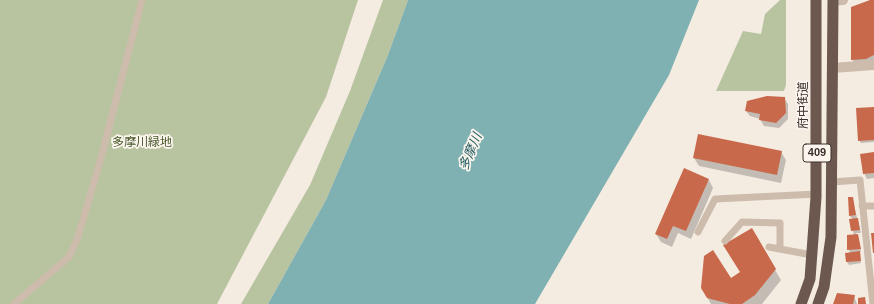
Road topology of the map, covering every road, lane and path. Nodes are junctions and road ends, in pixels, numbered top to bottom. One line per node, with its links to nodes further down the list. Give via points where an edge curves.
1 (142, 0): 16 (lane, via 101,158 70,257)
2 (816, 0): 7 (highway, 府中街道 / 409)
3 (836, 0): 5 (highway, 409)
4 (874, 65): 5 (street)
5 (832, 68): 6 (highway, 409)
6 (832, 182): 8 (lane, via 860,180); 18 (highway, 409, via 831,238 824,288)
7 (816, 194): 10 (lane, via 715,200); 14 (highway, 府中街道 / 409)
8 (862, 206): 9 (lane); 15 (lane)
9 (874, 206)
10 (698, 232)
11 (725, 241): 13 (lane, via 742,222 780,223)
12 (770, 247): 13 (lane)
13 (780, 249): 14 (lane)
14 (812, 256): 17 (highway, 府中街道 / 409, via 810,279)
15 (871, 259): 19 (lane)
16 (14, 304)
17 (801, 304)
18 (818, 304)
19 (873, 304)

